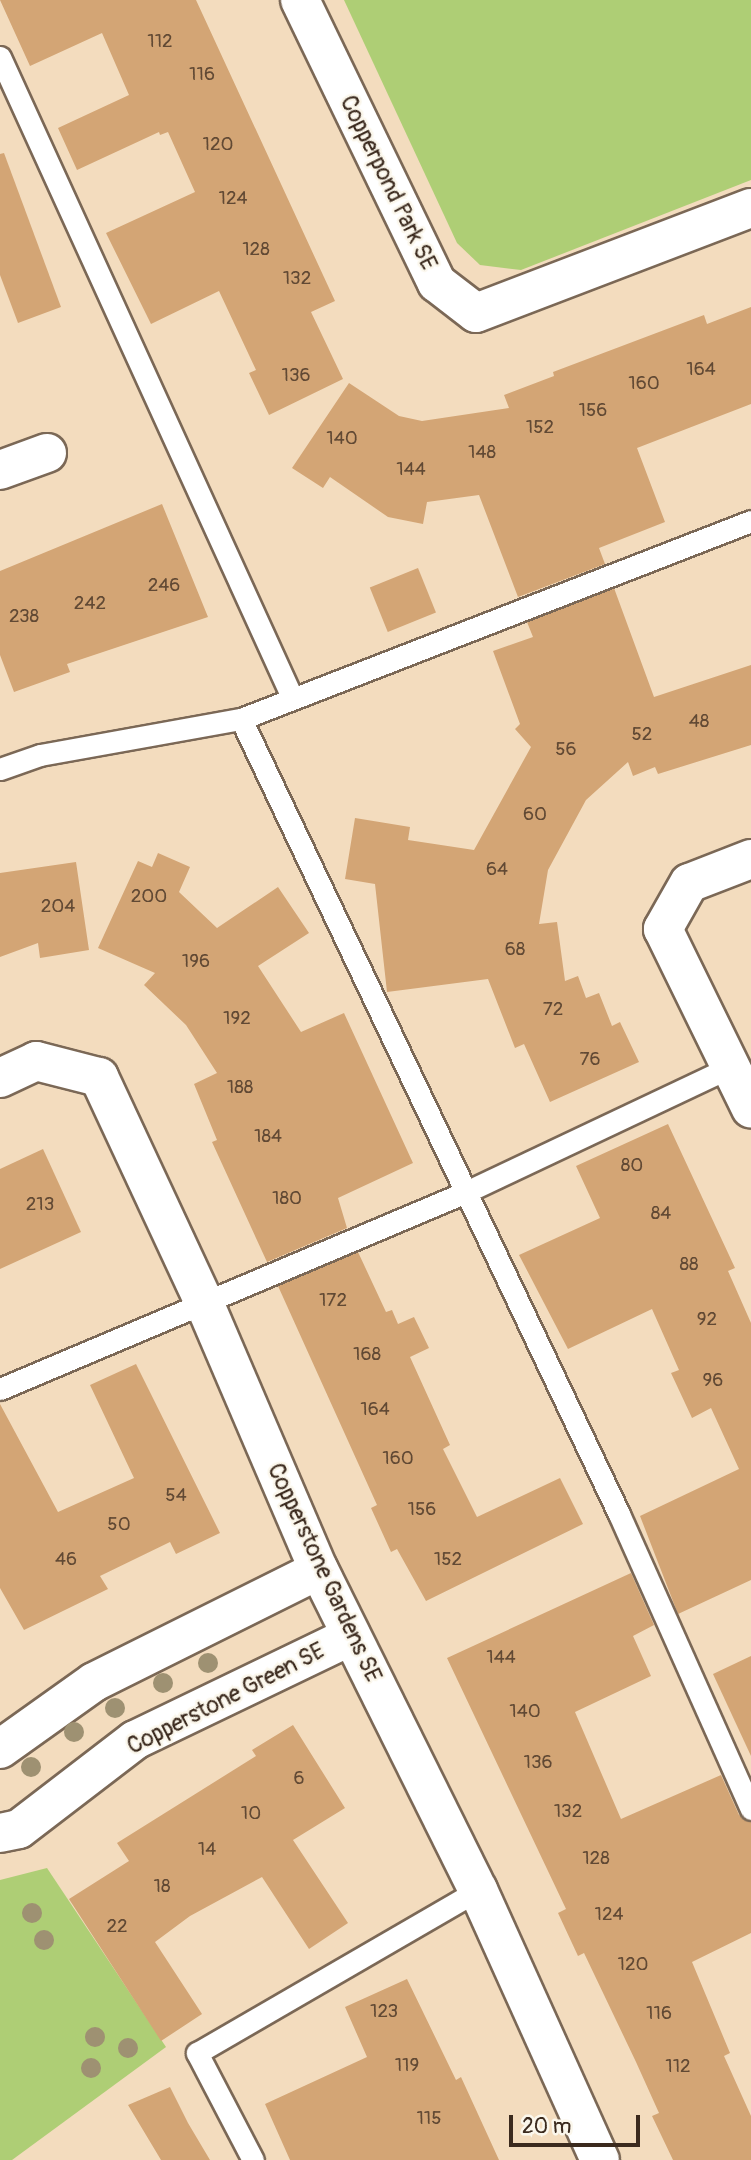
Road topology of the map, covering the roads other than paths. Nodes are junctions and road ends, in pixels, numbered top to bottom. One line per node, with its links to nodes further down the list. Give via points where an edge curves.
1 (300, 0): 3 (street, Copperpond Park SE, via 437,284 476,313)
2 (0, 57): 7 (lane)
3 (751, 208)
4 (47, 453): 5 (street)
5 (0, 470)
6 (751, 521): 7 (lane)
7 (292, 697): 8 (lane)
8 (241, 719): 9 (lane, via 40,755); 14 (lane)
9 (0, 769)
10 (751, 859): 11 (street, via 689,883 663,929)
11 (731, 1067): 13 (street); 14 (lane)
12 (0, 1078): 15 (street, Copperstone Gardens SE, via 36,1061 99,1077)
13 (751, 1109)
14 (466, 1192): 15 (lane); 20 (lane)
15 (203, 1300): 16 (lane); 17 (street, Copperstone Gardens SE)
16 (0, 1389)
17 (320, 1570): 18 (street, Copperstone Gardens SE); 19 (street, via 94,1682)
18 (351, 1636): 21 (street, Copperstone Green SE, via 135,1740 19,1829); 22 (street, Copperstone Gardens SE)
19 (0, 1749)
20 (751, 1809)
21 (0, 1833)
22 (478, 1890): 23 (lane, via 197,2053); 24 (street, Copperstone Gardens SE)
23 (253, 2160)
24 (600, 2160)

